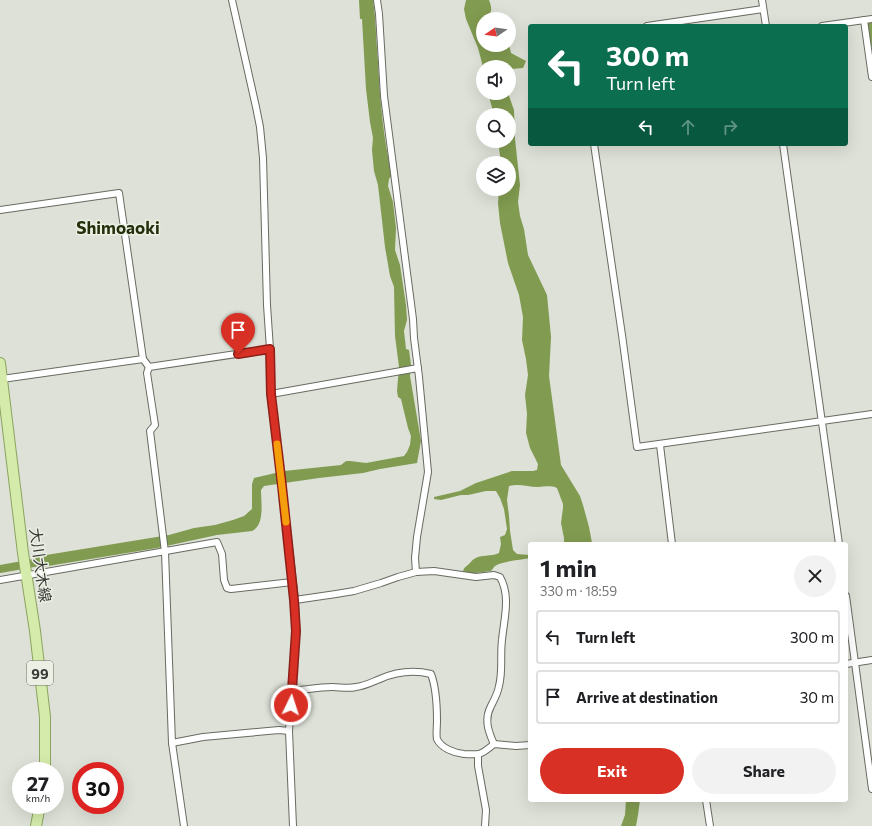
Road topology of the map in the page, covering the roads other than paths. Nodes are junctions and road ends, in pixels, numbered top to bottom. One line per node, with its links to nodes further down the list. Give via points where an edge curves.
1 (232, 0): 14 (street, via 260,127)
2 (377, 0): 18 (street, via 384,96 413,319)
3 (762, 0): 4 (street)
4 (763, 9): 7 (street); 8 (street)
5 (872, 19): 6 (street)
6 (864, 20): 9 (street); 10 (street)
7 (661, 24)
8 (766, 24)
9 (836, 24)
10 (872, 77)
11 (594, 146): 23 (street, via 637,447)
12 (783, 146): 22 (street)
13 (0, 210): 15 (street, via 119,194)
14 (270, 349): 17 (street); 20 (street)
15 (143, 359): 17 (street); 19 (street)
16 (0, 363): 19 (main road, 大川大木線 / 99)
17 (149, 367): 26 (street, via 147,374 155,425 150,431)
18 (416, 369): 20 (street); 27 (street, via 428,472 417,537)
19 (2, 379): 28 (main road, 大川大木線 / 99)
20 (271, 394): 30 (street)
21 (872, 414): 22 (street)
22 (822, 421): 23 (street); 25 (street)
23 (660, 445): 24 (street)
24 (672, 542)
25 (839, 542)
26 (165, 551): 28 (street); 30 (street, via 217,542 222,554 224,580 231,589); 38 (street)
27 (416, 572): 31 (street, via 354,591); 39 (street, via 434,571 476,577 494,575 500,577 504,583 506,602 501,670 499,686 487,719 489,734)
28 (27, 576): 29 (street); 42 (main road, 大川大木線 / 99, via 45,717)
29 (0, 580)
30 (292, 582): 31 (street)
31 (294, 600): 36 (street, via 296,631)
32 (848, 611): 34 (street)
33 (872, 660): 34 (street)
34 (855, 663): 35 (street); 43 (street)
35 (848, 664)
36 (292, 691): 37 (street); 41 (street, via 332,687 355,688 391,674 431,674 436,703 437,739 445,748)
37 (289, 731): 38 (street, via 203,737); 48 (street)
38 (172, 743): 47 (street)
39 (494, 744): 40 (street); 41 (street)
40 (528, 745)
41 (478, 755): 49 (street, via 486,810)
42 (45, 762)
43 (872, 789)
44 (706, 802): 50 (street)
45 (38, 814): 46 (main road)
46 (36, 826)
47 (184, 826)
48 (293, 826)
49 (485, 826)
50 (710, 826)

